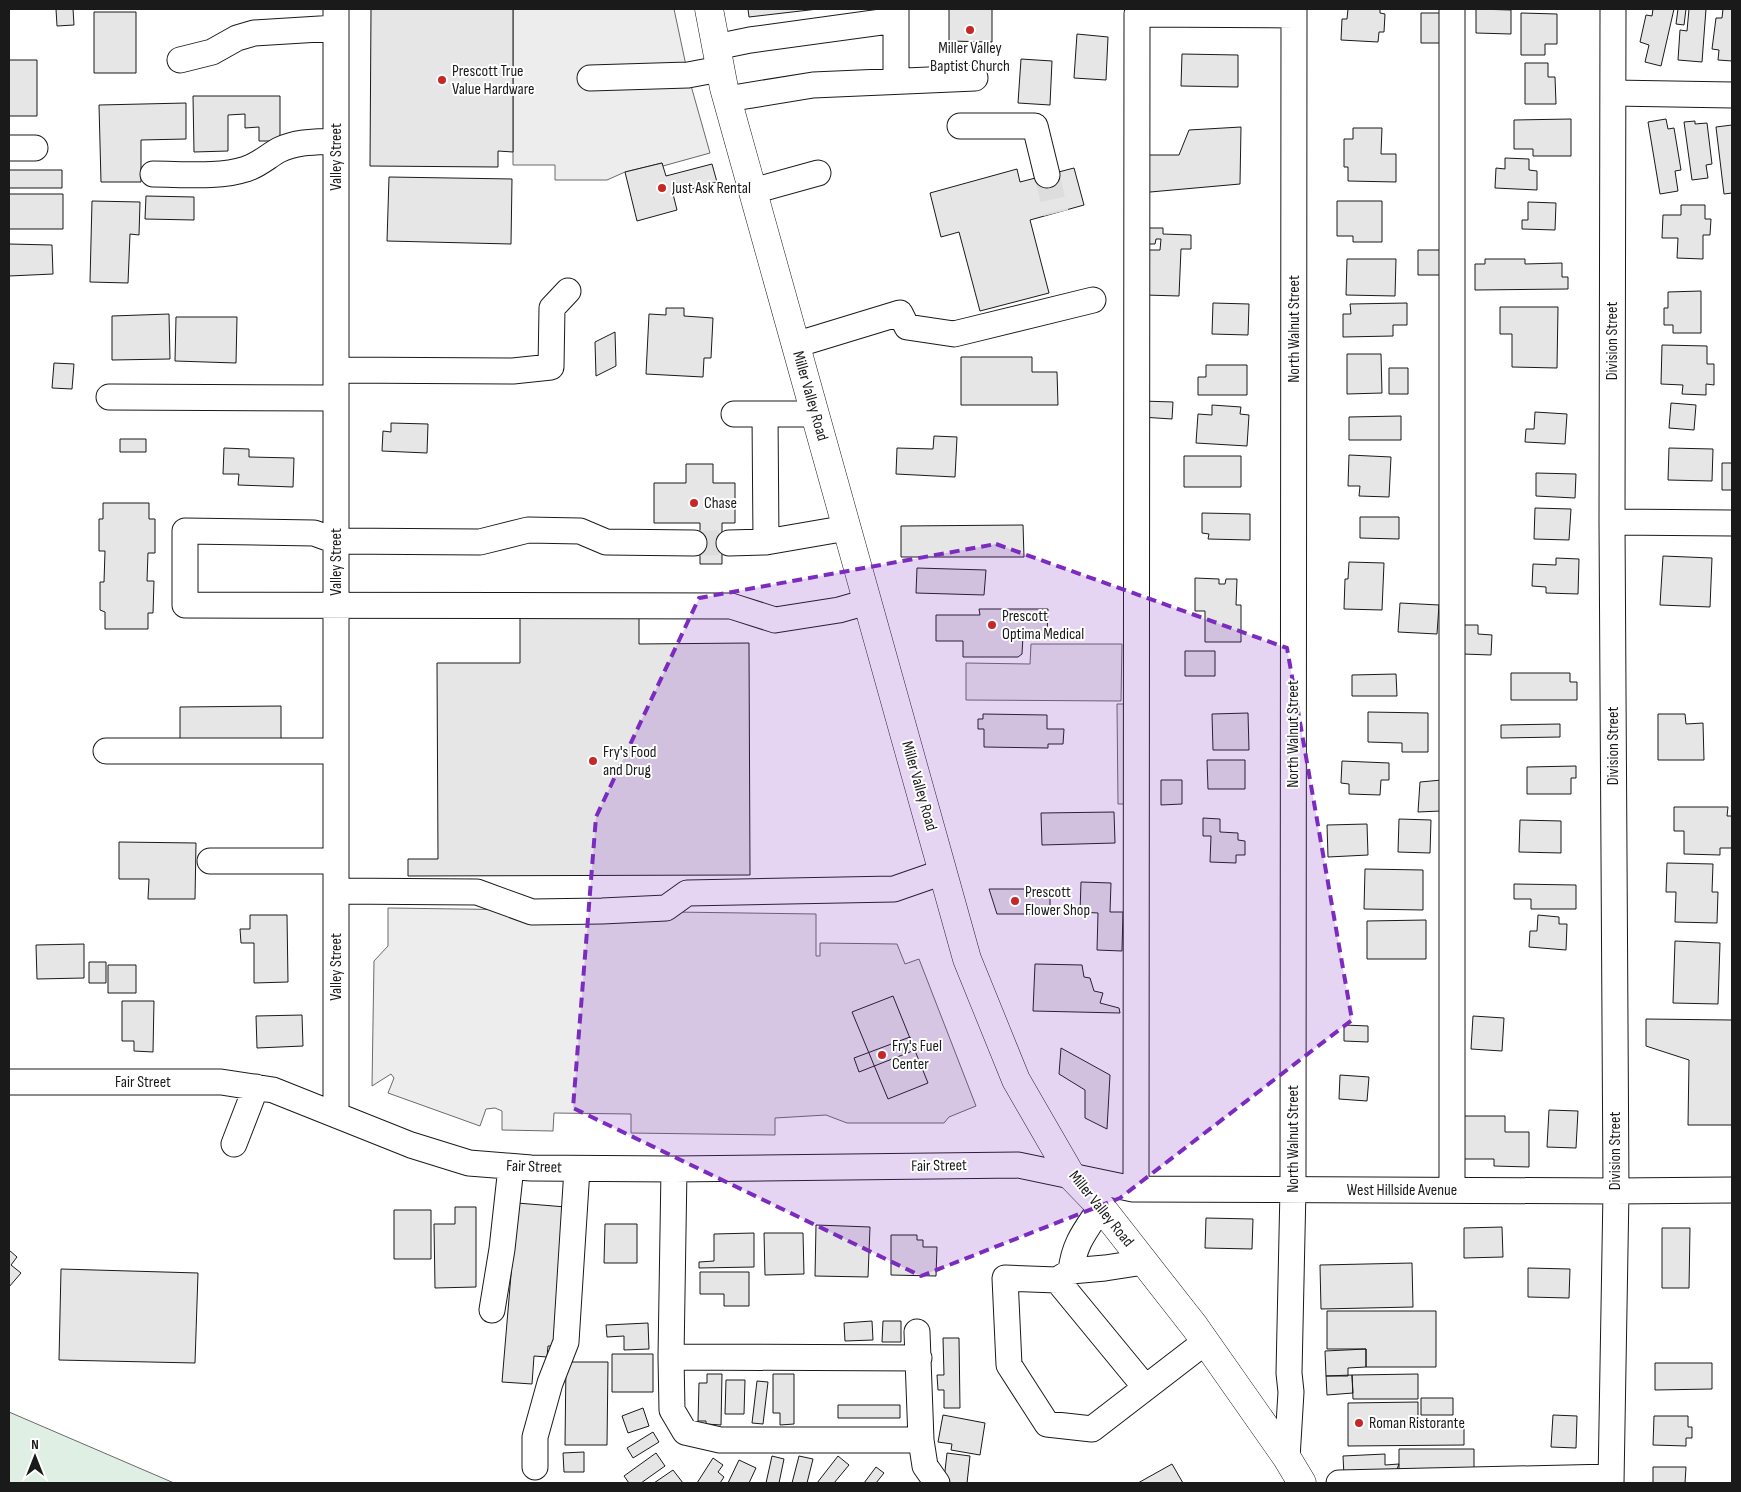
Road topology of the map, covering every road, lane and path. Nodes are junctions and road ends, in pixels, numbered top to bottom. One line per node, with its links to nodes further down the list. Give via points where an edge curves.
1 (709, 9): 8 (main road, Miller Valley Road)
2 (1452, 9): 58 (street)
3 (1613, 9): 13 (street, Division Street)
4 (1154, 11): 5 (street); 56 (street, via 1136,14)
5 (1294, 12): 57 (street, North Walnut Street)
6 (896, 14): 8 (street, via 750,40); 12 (street)
7 (336, 18): 9 (street, via 254,33 212,52); 17 (street, Valley Street)
8 (718, 58): 10 (street, via 688,76); 15 (main road, Miller Valley Road)
9 (180, 60)
10 (590, 78)
11 (975, 78): 12 (street)
12 (896, 80): 15 (street, via 813,85)
13 (1612, 93): 14 (street); 33 (street, Division Street)
14 (1732, 95)
15 (727, 99): 23 (main road, Miller Valley Road)
16 (960, 126): 22 (street, via 1035,126)
17 (336, 141): 21 (street, via 296,143 247,169 228,174); 27 (street, Valley Street)
18 (9, 148): 19 (street)
19 (35, 148)
20 (818, 173): 23 (street)
21 (154, 174)
22 (1047, 175)
23 (752, 191): 26 (main road, Miller Valley Road)
24 (568, 291): 27 (street, via 552,308 551,367 514,371)
25 (1093, 300): 26 (street, via 954,334 907,327 900,313)
26 (795, 345): 32 (main road, Miller Valley Road)
27 (336, 370): 29 (street, Valley Street)
28 (109, 397): 29 (street)
29 (336, 398): 36 (street, Valley Street)
30 (734, 414): 31 (street)
31 (766, 414): 32 (street); 37 (street)
32 (815, 414): 35 (main road, Miller Valley Road)
33 (1612, 522): 34 (street); 60 (street, Division Street)
34 (1732, 523)
35 (847, 528): 37 (street); 40 (main road, Miller Valley Road)
36 (336, 541): 38 (street, via 480,542 528,530 580,531 606,542); 41 (street, Valley Street); 41 (street, via 314,533 185,531 185,605)
37 (766, 542): 39 (street)
38 (694, 543)
39 (729, 543)
40 (867, 602): 41 (street, via 775,620 731,606); 46 (main road, Miller Valley Road)
41 (336, 606): 43 (street, Valley Street)
42 (106, 751): 43 (street)
43 (336, 751): 45 (street, Valley Street)
44 (210, 861): 45 (street)
45 (336, 861): 47 (street, Valley Street)
46 (943, 872): 47 (street, via 894,889 687,893 666,908 602,911 532,912 477,892); 55 (main road, Miller Valley Road, via 967,960 1016,1080)
47 (336, 891): 50 (street, Valley Street)
48 (9, 1082): 49 (street, Fair Street, via 221,1082)
49 (256, 1087): 50 (street, Fair Street, via 273,1090); 51 (street)
50 (336, 1115): 52 (street, Fair Street, via 411,1145 469,1163)
51 (234, 1144)
52 (511, 1167): 53 (street, Fair Street); 64 (street)
53 (577, 1169): 54 (street, Fair Street); 72 (street, via 566,1342 535,1437)
54 (674, 1169): 55 (street, Fair Street, via 1018,1164); 67 (street)
55 (1072, 1177): 56 (street, West Hillside Avenue); 61 (main road, Miller Valley Road)
56 (1136, 1189): 57 (street, West Hillside Avenue)
57 (1293, 1189): 58 (street, West Hillside Avenue); 71 (street, North Walnut Street, via 1291,1392)
58 (1452, 1190): 60 (street, West Hillside Avenue)
59 (1732, 1190): 60 (street, West Hillside Avenue)
60 (1616, 1191): 73 (street, Division Street)
61 (1101, 1207): 62 (main road, Miller Valley Road); 63 (street, via 1081,1237)
62 (1144, 1262): 63 (street); 66 (main road, Miller Valley Road)
63 (1064, 1275): 69 (street); 69 (street, via 1006,1278 1008,1365 1047,1424 1092,1429)
64 (492, 1310)
65 (917, 1332): 68 (street)
66 (1205, 1342): 69 (street); 71 (main road, Miller Valley Road)
67 (671, 1357): 68 (street); 70 (street, via 672,1410 685,1432 720,1440)
68 (919, 1358): 70 (street)
69 (1146, 1388)
70 (921, 1440): 74 (street, via 925,1466)
71 (1287, 1458): 75 (main road, Miller Valley Road)
72 (535, 1467)
73 (1611, 1480): 76 (street)
74 (938, 1483)
75 (1302, 1483)
76 (1339, 1483)

